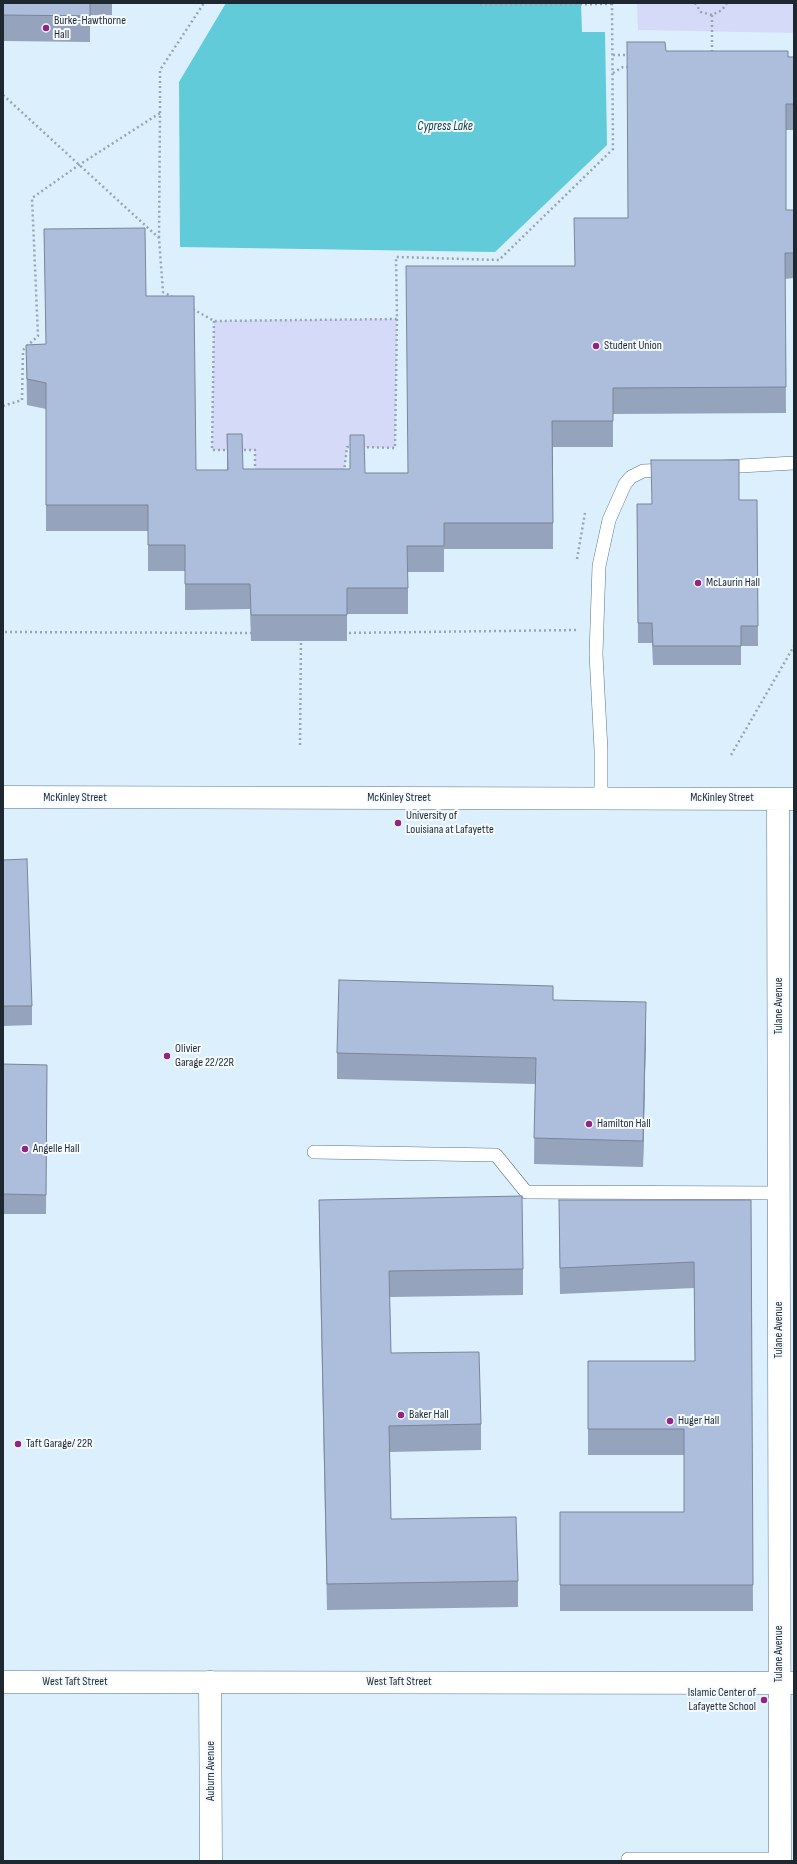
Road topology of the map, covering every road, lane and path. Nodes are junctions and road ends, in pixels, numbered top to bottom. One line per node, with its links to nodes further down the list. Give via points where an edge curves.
1 (204, 3): 13 (path, via 160,70)
2 (695, 3): 6 (path, via 701,12)
3 (727, 3): 6 (path, via 722,10)
4 (612, 4): 5 (path); 7 (path)
5 (480, 5)
6 (712, 15): 9 (path)
7 (613, 55): 8 (path); 11 (path)
8 (629, 55)
9 (712, 60)
10 (637, 67): 11 (path, via 623,67)
11 (613, 73): 18 (path, via 613,149 499,260 396,257)
12 (3, 95): 14 (path)
13 (160, 113): 14 (path); 15 (path)
14 (79, 165): 15 (path); 20 (path, via 32,198 38,336 24,350 22,400)
15 (159, 238): 16 (path, via 163,292)
16 (176, 299)
17 (188, 306): 19 (path)
18 (397, 319): 19 (path); 22 (path, via 395,448)
19 (214, 321): 26 (path, via 212,450 255,450)
20 (3, 406)
21 (354, 447): 27 (path, via 347,447)
22 (361, 447)
23 (794, 463): 24 (lane)
24 (707, 467)
25 (683, 469): 39 (lane, via 643,471 631,477 625,484 609,520 599,566 596,647)
26 (255, 477)
27 (343, 478)
28 (585, 513): 29 (path)
29 (577, 564)
30 (577, 623): 33 (path, via 577,631)
31 (5, 632): 32 (path)
32 (254, 633)
33 (340, 633)
34 (301, 634): 36 (path)
35 (794, 646): 37 (path)
36 (300, 745)
37 (732, 755)
38 (3, 798): 39 (street, McKinley Street)
39 (601, 798): 40 (street, McKinley Street)
40 (786, 799): 42 (street, Tulane Avenue)
41 (314, 1152): 42 (lane, via 496,1155 526,1192)
42 (779, 1193): 43 (street, Tulane Avenue)
43 (787, 1235): 46 (street, Tulane Avenue)
44 (3, 1682): 45 (street, West Taft Street)
45 (210, 1682): 46 (street, West Taft Street); 49 (street, Auburn Avenue)
46 (787, 1683): 48 (street, Tulane Avenue)
47 (628, 1859): 48 (lane)
48 (780, 1860)
49 (211, 1861)

